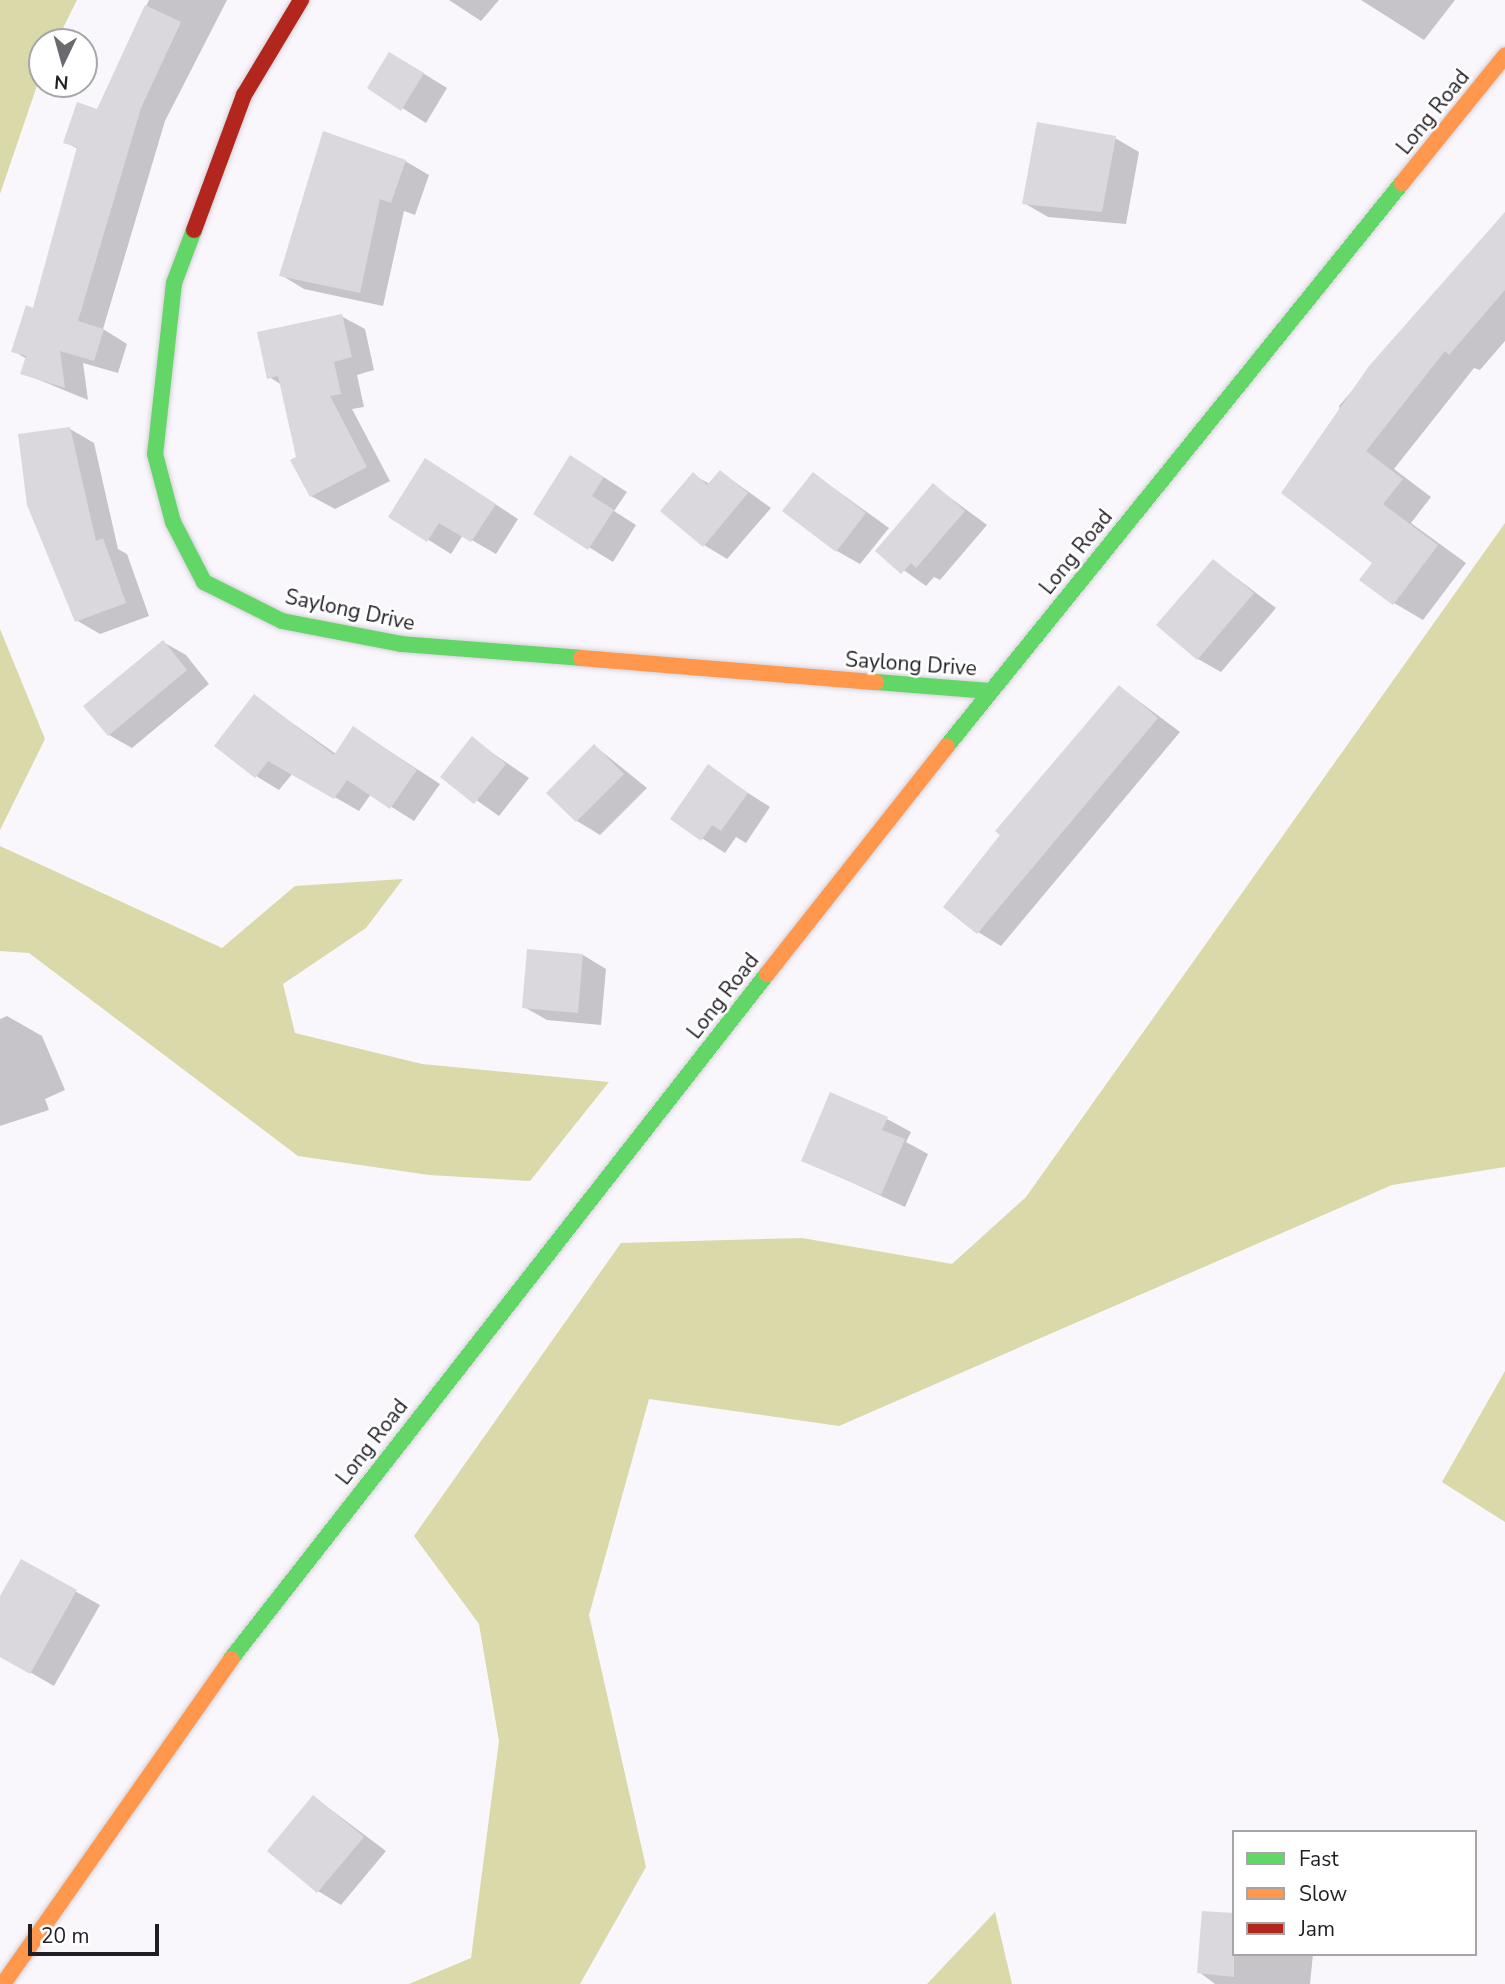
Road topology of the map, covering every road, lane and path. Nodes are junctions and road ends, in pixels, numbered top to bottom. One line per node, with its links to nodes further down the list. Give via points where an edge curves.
1 (301, 0): 3 (street, Saylong Drive, via 244,95 174,283 155,454 173,522 204,582 282,621 401,644)
2 (1505, 56): 3 (street, Long Road)
3 (990, 691): 4 (street, Long Road, via 303,1563 153,1762)
4 (3, 1984)

